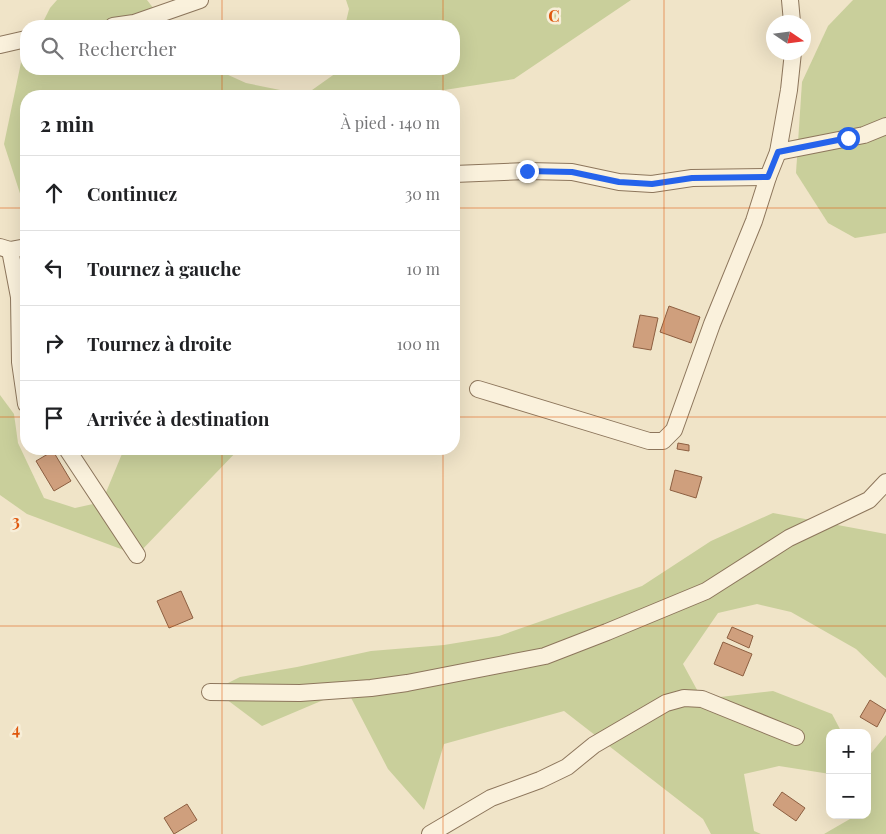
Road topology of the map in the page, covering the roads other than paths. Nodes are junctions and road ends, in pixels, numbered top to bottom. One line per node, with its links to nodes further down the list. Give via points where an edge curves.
1 (200, 0): 4 (street)
2 (790, 0): 3 (street)
3 (791, 15)
4 (143, 20)
5 (20, 41): 6 (street)
6 (0, 45)
7 (792, 60): 9 (street)
8 (886, 126): 9 (street, via 864,135)
9 (778, 152): 11 (street)
10 (460, 174): 11 (street, via 572,172 619,182 652,184 692,178)
11 (768, 177): 15 (street, via 674,430 663,441 624,434)
12 (20, 247): 13 (street)
13 (5, 248): 14 (street, via 19,291)
14 (20, 362)
15 (478, 389)
16 (71, 455): 20 (street)
17 (886, 482): 18 (street)
18 (869, 500): 19 (street); 21 (street, via 789,538 706,591 546,656 371,688 300,694)
19 (886, 502)
20 (137, 555)
21 (210, 692)
22 (796, 737): 23 (street, via 702,699 684,698 666,703 602,740 567,766 491,798)
23 (430, 834)

